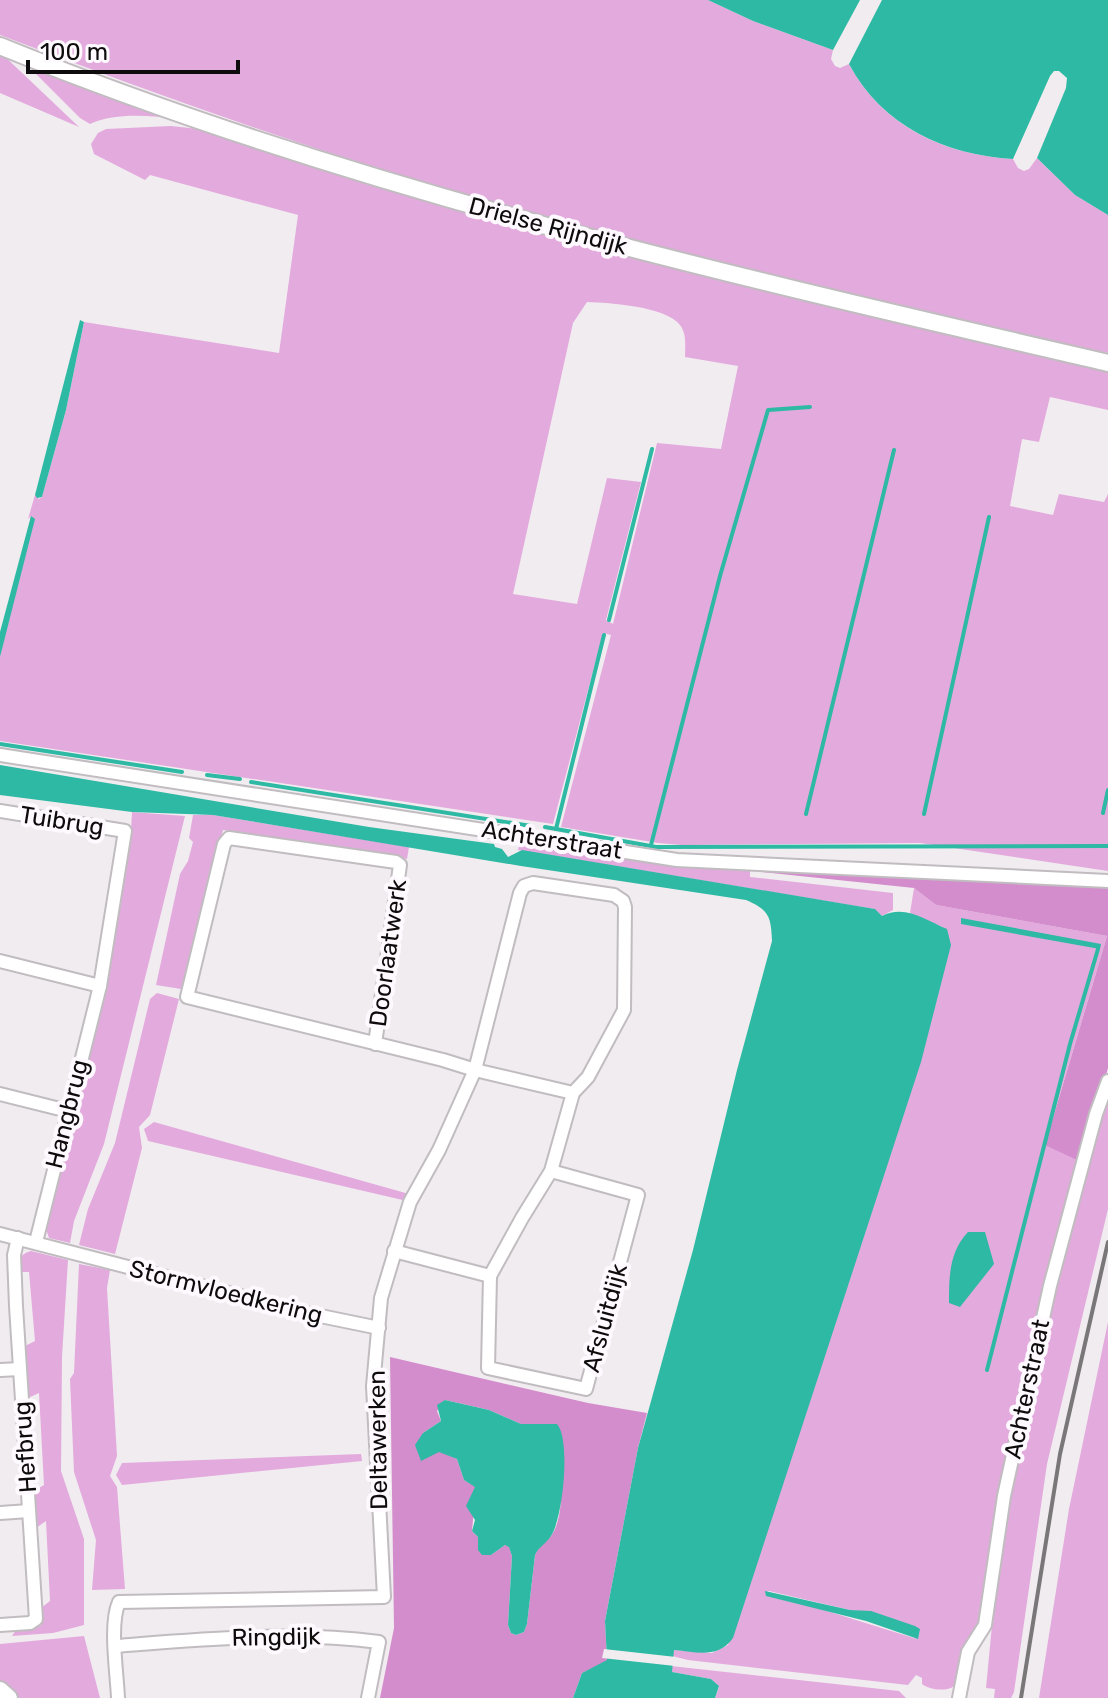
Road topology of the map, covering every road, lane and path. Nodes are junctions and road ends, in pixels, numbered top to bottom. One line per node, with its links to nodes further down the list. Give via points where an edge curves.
1 (0, 46): 2 (street, Drielse Rijndijk, via 200,121 513,218)
2 (1108, 363)
3 (0, 755): 6 (street, Achterstraat, via 677,860)
4 (0, 811): 5 (street, Tuibrug)
5 (125, 831): 8 (street, Hangbrug)
6 (1108, 881)
7 (0, 961): 8 (street)
8 (100, 986): 14 (street, Hangbrug)
9 (375, 1044): 9 (street, Doorlaatwerk, via 187,997 229,838 396,862 401,870); 10 (street)
10 (475, 1070): 12 (street); 12 (street, Deltawerken, via 524,886 614,895 625,907 624,1010 588,1077); 19 (street, Deltawerken, via 410,1202)
11 (1108, 1081): 32 (street, Achterstraat, via 1050,1286 1004,1496 985,1625 968,1652)
12 (573, 1093): 15 (street, Afsluitdijk)
13 (0, 1094): 14 (street)
14 (68, 1111): 18 (street, Hangbrug)
15 (551, 1171): 20 (street, Afsluitdijk); 20 (street, Afsluitdijk, via 638,1195 586,1389 488,1368)
16 (0, 1234): 17 (street, Stormvloedkering)
17 (18, 1238): 18 (street, Stormvloedkering); 22 (street, Hefbrug, via 14,1255)
18 (36, 1242): 21 (street, Stormvloedkering)
19 (394, 1251): 20 (street); 21 (street, Deltawerken)
20 (490, 1276)
21 (379, 1328): 27 (street, Deltawerken, via 373,1386 384,1597 119,1602)
22 (20, 1369): 23 (street); 24 (street, Hefbrug)
23 (0, 1370)
24 (29, 1511): 25 (street); 26 (street, Hefbrug, via 36,1619)
25 (0, 1513)
26 (0, 1625)
27 (116, 1646): 30 (street); 31 (street, Ringdijk, via 272,1635 379,1642)
28 (0, 1690): 29 (street)
29 (9, 1698)
30 (118, 1698)
31 (368, 1698)
32 (959, 1698)

